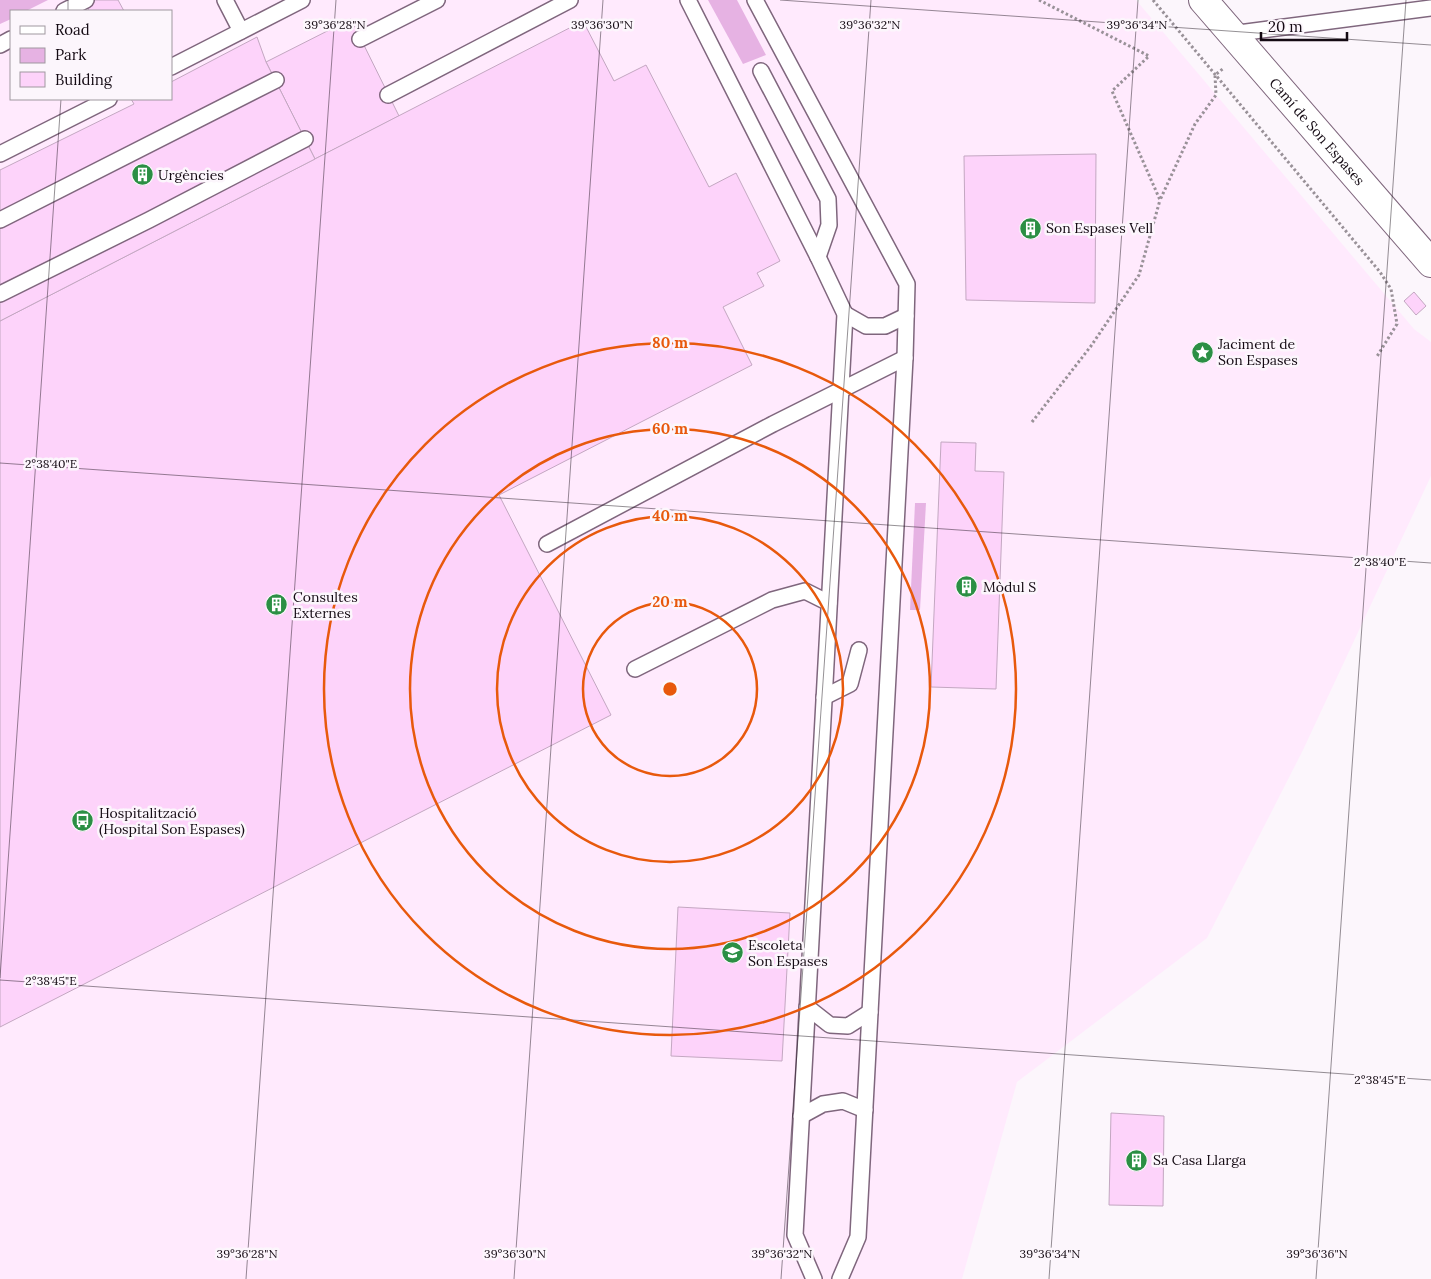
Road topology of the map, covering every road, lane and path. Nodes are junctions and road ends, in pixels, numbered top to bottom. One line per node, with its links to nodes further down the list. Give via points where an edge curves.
1 (86, 0): 12 (lane)
2 (225, 0): 13 (lane)
3 (302, 0): 13 (lane)
4 (437, 0): 14 (lane)
5 (570, 0): 20 (lane)
6 (688, 0): 26 (lane)
7 (755, 0): 30 (lane, via 907,284)
8 (1039, 0): 24 (path, via 1149,56 1112,92)
9 (1153, 0): 18 (path)
10 (1203, 0): 15 (street, Camí de Son Espases)
11 (1431, 8): 15 (lane)
12 (66, 10)
13 (241, 31): 16 (lane)
14 (360, 38)
15 (1239, 42): 18 (path); 27 (street, Camí de Son Espases)
16 (172, 66)
17 (762, 71): 26 (lane, via 828,199 829,226)
18 (1215, 75): 24 (path, via 1216,95 1195,124); 32 (path, via 1391,289 1397,324)
19 (276, 80): 25 (lane)
20 (388, 95)
21 (107, 100): 23 (lane)
22 (304, 139): 28 (lane)
23 (0, 154)
24 (1160, 200): 34 (path, via 1139,275 1091,346)
25 (0, 220)
26 (818, 257): 29 (lane)
27 (1431, 263)
28 (0, 294)
29 (845, 314): 30 (lane, via 866,326 885,326); 33 (lane)
30 (906, 316): 31 (lane)
31 (905, 358): 33 (lane); 41 (lane)
32 (1376, 358)
33 (841, 391): 35 (lane); 36 (lane)
34 (1032, 422)
35 (547, 544)
36 (829, 603): 38 (lane, via 805,591 772,600); 39 (lane)
37 (859, 650): 39 (lane, via 850,684)
38 (635, 669)
39 (824, 697): 40 (lane)
40 (807, 1007): 41 (lane, via 830,1025 848,1026); 43 (lane)
41 (870, 1012): 42 (lane)
42 (865, 1110): 43 (lane, via 843,1101 823,1104); 45 (lane, via 858,1237)
43 (801, 1116): 44 (lane, via 795,1235)
44 (814, 1279)
45 (840, 1279)

